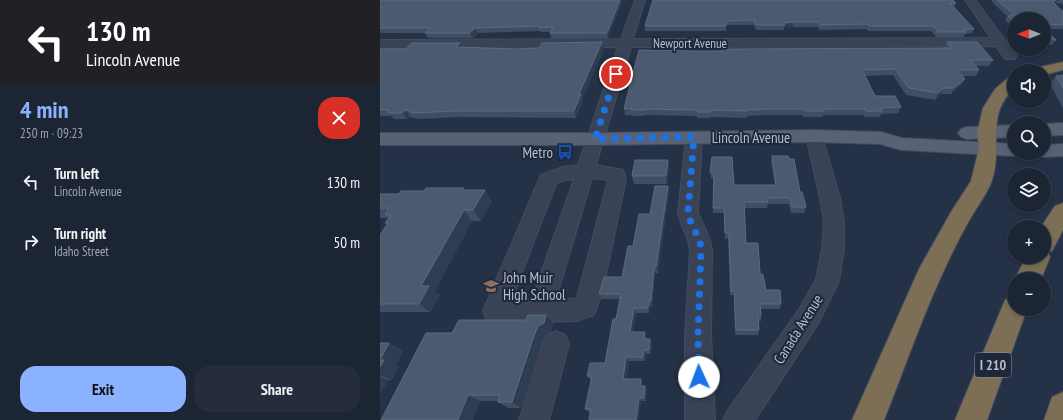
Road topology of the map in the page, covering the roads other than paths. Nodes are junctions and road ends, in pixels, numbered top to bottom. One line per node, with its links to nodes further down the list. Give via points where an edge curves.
1 (640, 0): 4 (street)
2 (970, 0): 3 (street)
3 (1001, 42): 4 (street, Newport Avenue); 6 (street)
4 (626, 43): 5 (street, Newport Avenue); 16 (street)
5 (380, 44)
6 (1007, 51)
7 (1063, 66): 8 (highway)
8 (1051, 69)
9 (1007, 87): 17 (highway, via 991,108)
10 (1063, 129): 11 (main road)
11 (1051, 130)
12 (814, 136): 14 (main road, Lincoln Avenue); 17 (main road, Lincoln Avenue, via 881,138 901,144); 29 (street, Canada Avenue, via 834,222 833,249 827,281 809,316)
13 (1007, 136): 17 (main road, Lincoln Avenue)
14 (694, 137): 16 (main road, Lincoln Avenue); 28 (street, via 688,213 700,240 701,252 698,334)
15 (380, 139): 16 (main road, Lincoln Avenue)
16 (595, 139): 20 (street)
17 (996, 144): 30 (highway, via 982,182 959,218 928,277)
18 (1051, 150): 19 (main road)
19 (1063, 150)
20 (585, 172): 23 (street); 23 (street, via 612,174 616,175 617,179 590,294 585,307 577,310); 23 (street, via 559,174 548,180 495,311)
21 (1063, 212): 22 (highway)
22 (1051, 230)
23 (540, 311)
24 (1011, 316): 31 (highway, I 210)
25 (556, 344): 27 (street)
26 (1063, 408): 32 (highway)
27 (534, 420)
28 (700, 420)
29 (738, 420)
30 (868, 420)
31 (971, 420)
32 (1060, 420)

